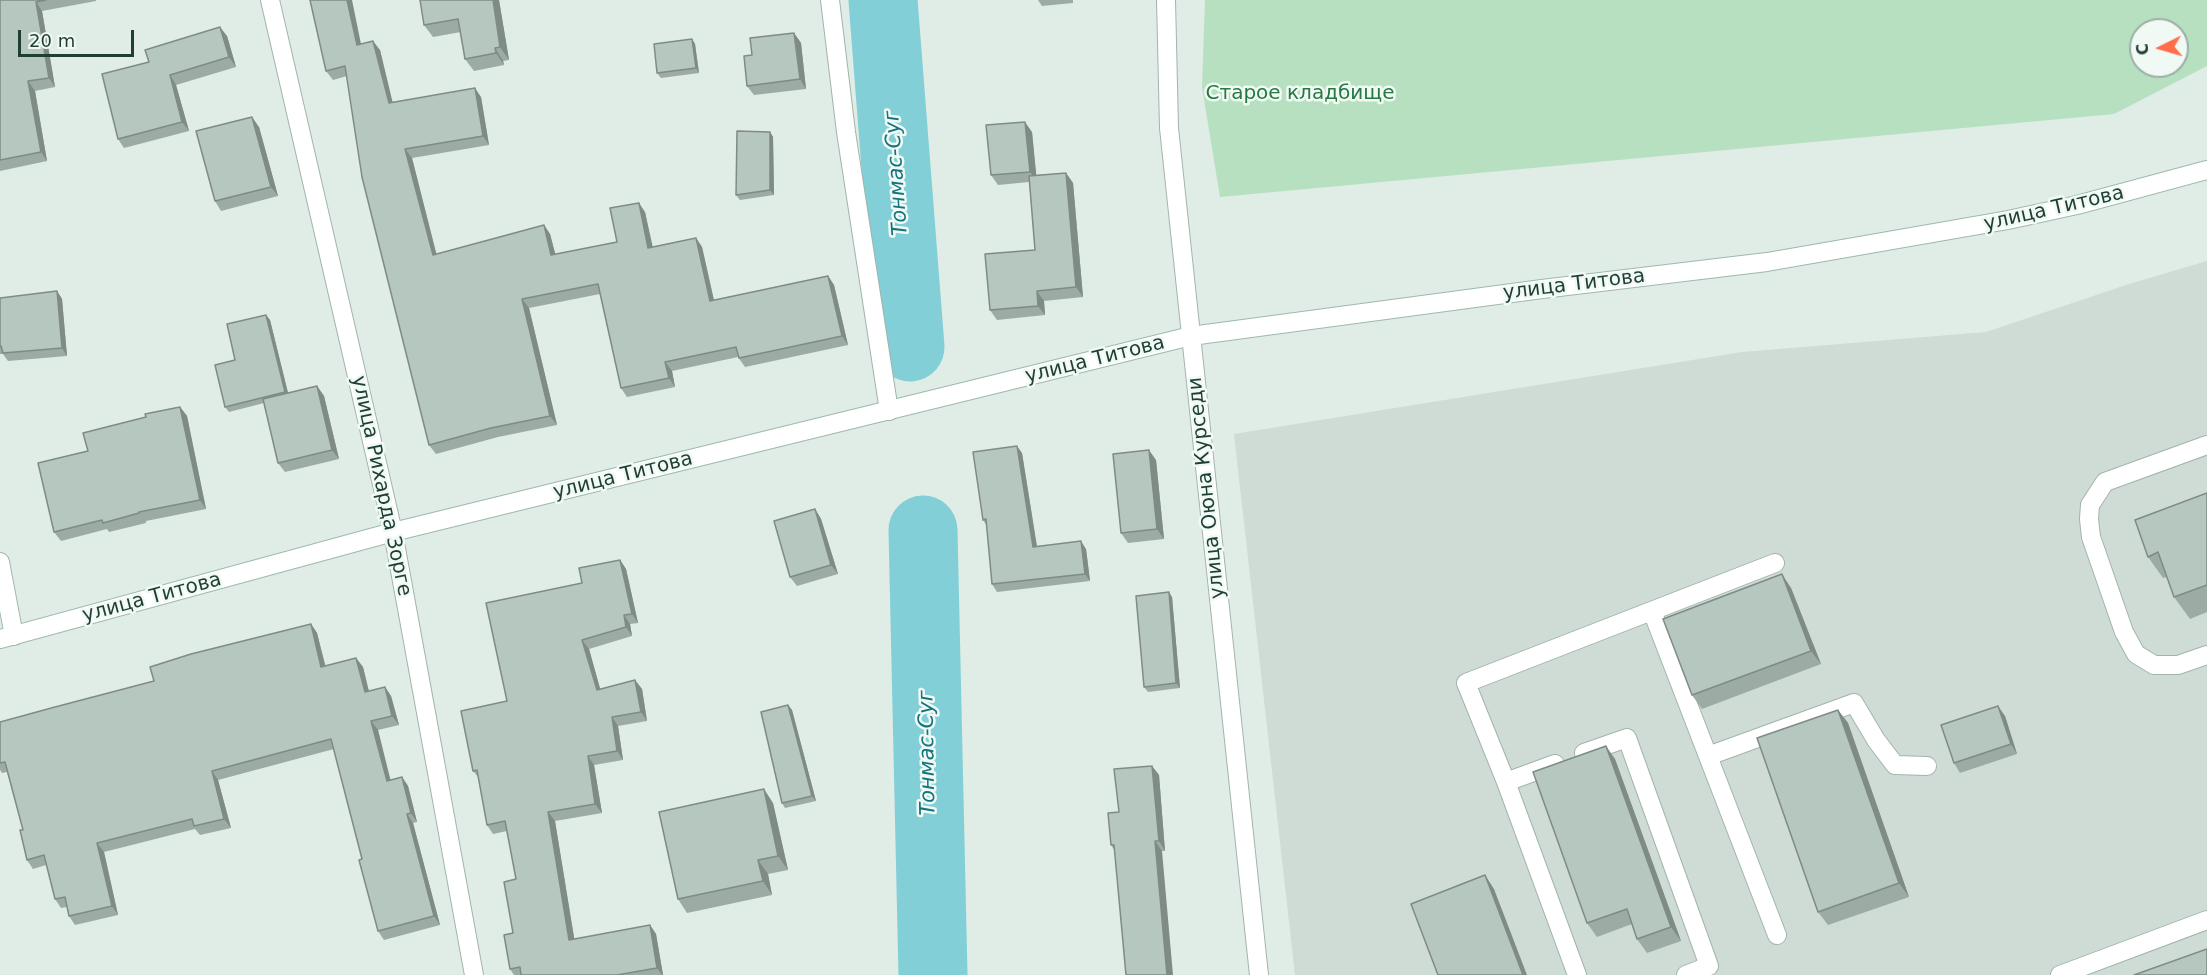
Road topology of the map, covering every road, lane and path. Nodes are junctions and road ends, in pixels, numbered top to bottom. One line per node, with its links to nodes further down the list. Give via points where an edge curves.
1 (270, 0): 8 (street, улица Рихарда Зорге)
2 (830, 0): 6 (street)
3 (1166, 0): 5 (street, улица Оюна Курседи, via 1169,128)
4 (2207, 170): 5 (street, улица Титова, via 2008,220 1767,262)
5 (1191, 336): 6 (street, улица Титова); 20 (street, улица Оюна Курседи)
6 (889, 411): 8 (street, улица Титова)
7 (2207, 445): 13 (street, via 2105,482 2090,505 2089,519 2091,537 2120,622 2136,654 2154,665 2178,665)
8 (393, 532): 12 (street, улица Титова); 19 (street, улица Рихарда Зорге)
9 (0, 562): 12 (street)
10 (1775, 563): 11 (street)
11 (1652, 611): 14 (street); 16 (street, via 1466,683)
12 (7, 638)
13 (2207, 655)
14 (1708, 756): 15 (street, via 1854,702 1895,765); 18 (street)
15 (1927, 766)
16 (1506, 782): 21 (street); 22 (street, via 1627,738 1709,966)
17 (2207, 920): 23 (street)
18 (1777, 935)
19 (474, 975)
20 (1259, 975)
21 (1577, 975)
22 (1686, 975)
23 (2060, 975)

